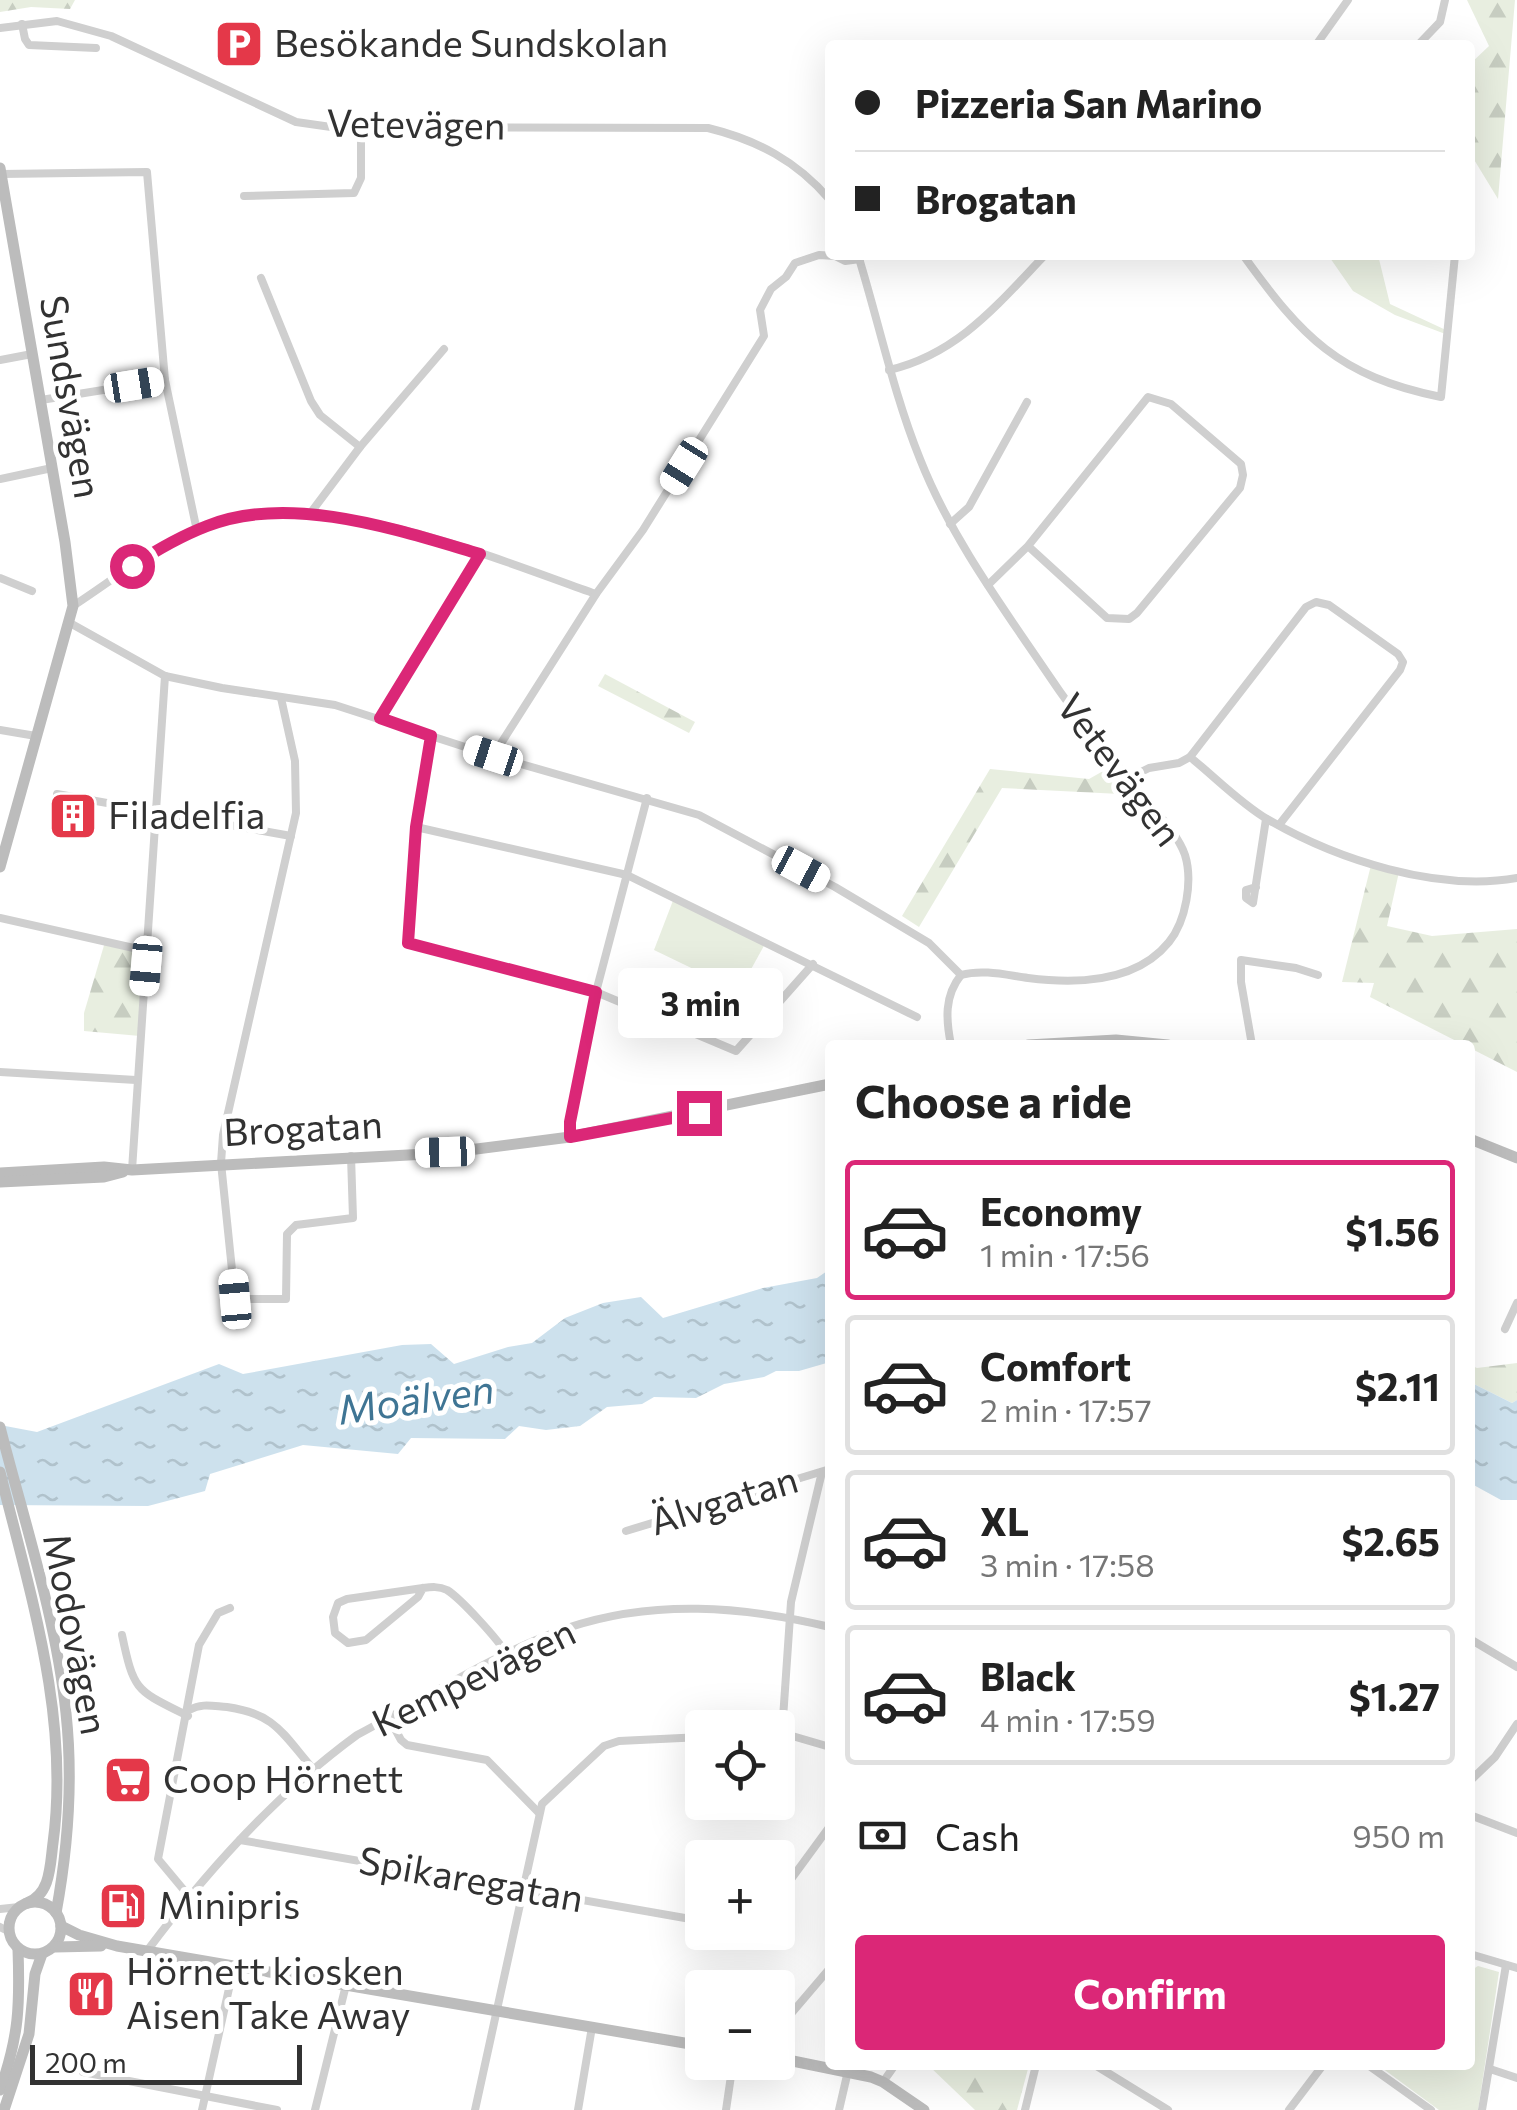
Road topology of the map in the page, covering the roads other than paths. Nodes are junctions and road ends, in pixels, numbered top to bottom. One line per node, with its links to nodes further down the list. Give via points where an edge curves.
1 (1348, 0): 5 (street)
2 (1445, 0): 6 (street, via 1440,22)
3 (22, 24): 4 (street, Vetevägen); 7 (street, via 30,44); 8 (street, Vetevägen, via 57,21 111,36 296,122)
4 (0, 28)
5 (1320, 40)
6 (1423, 40)
7 (96, 48)
8 (360, 127): 10 (street, Vetevägen, via 708,128 764,146); 11 (street, via 362,178 354,193)
9 (1, 171): 19 (main road, Sundsvägen); 22 (street, via 146,172)
10 (825, 195)
11 (244, 196)
12 (825, 255): 36 (street, via 803,258 771,289 760,310 764,336)
13 (860, 260): 21 (street, Vetevägen)
14 (1041, 260): 21 (street, via 994,312 946,349)
15 (1247, 260): 16 (street, via 1302,330 1334,358 1375,379 1441,397)
16 (1455, 260)
17 (261, 278): 25 (street, via 310,401)
18 (444, 348): 25 (street)
19 (32, 354): 20 (street); 23 (main road, Sundsvägen)
20 (0, 360)
21 (889, 370): 29 (street, Vetevägen)
22 (166, 380): 23 (street); 30 (street)
23 (41, 400): 26 (main road, Sundsvägen)
24 (1028, 402): 29 (street, via 969,507)
25 (360, 446): 28 (street)
26 (52, 468): 27 (street); 37 (main road, Sundsvägen)
27 (0, 479)
28 (309, 514): 30 (street, via 247,515); 32 (street, via 395,528)
29 (950, 524): 34 (street, Vetevägen)
30 (196, 530): 37 (street)
31 (1028, 546): 31 (street, via 1148,396 1172,404 1241,464 1240,488 1129,619 1107,618); 34 (street)
32 (480, 554): 36 (street); 41 (street)
33 (0, 578): 35 (street)
34 (988, 585): 47 (street, Vetevägen, via 1061,694)
35 (32, 590)
36 (596, 594): 45 (street)
37 (72, 606): 38 (main road, Sundsvägen)
38 (70, 623): 39 (street); 43 (main road, Sundsvägen)
39 (165, 676): 40 (street); 50 (street)
40 (281, 698): 41 (street); 54 (street, via 296,761)
41 (380, 718): 44 (street)
42 (0, 730): 43 (street)
43 (36, 736): 55 (main road, Sundsvägen)
44 (431, 736): 45 (street); 53 (street)
45 (493, 756): 49 (street)
46 (1190, 757): 47 (street); 51 (street); 52 (street, via 1316,602 1398,654 1400,670)
47 (1129, 778): 62 (street, Vetevägen, via 1184,854 1184,911 1170,941 1147,962 1093,979)
48 (57, 794): 50 (street)
49 (647, 798): 56 (street); 62 (street, via 700,815 835,887 929,943)
50 (155, 810): 54 (street); 60 (street)
51 (1266, 819): 52 (street); 58 (street)
52 (1280, 825): 57 (street, via 1372,866 1472,882)
53 (416, 827): 56 (street); 64 (street, via 408,943)
54 (291, 836): 75 (street)
55 (0, 867)
56 (627, 875): 61 (street); 64 (street)
57 (1517, 878)
58 (1256, 888)
59 (0, 918): 60 (street)
60 (147, 951): 69 (street)
61 (812, 964): 64 (street, via 736,1051); 65 (street)
62 (961, 975): 66 (street, via 946,1002)
63 (1318, 975): 67 (street, via 1242,960)
64 (596, 992): 71 (street)
65 (917, 1017)
66 (950, 1040)
67 (1251, 1040)
68 (0, 1072): 69 (street)
69 (136, 1080): 76 (street)
70 (825, 1085): 71 (main road, Brogatan)
71 (570, 1137): 73 (main road, Brogatan)
72 (1475, 1141): 74 (main road)
73 (350, 1156): 75 (main road, Brogatan); 75 (street, via 353,1218 296,1225 287,1234 286,1299 235,1299)
74 (1517, 1158)
75 (221, 1164): 76 (main road, Brogatan)
76 (132, 1170): 77 (main road, Brogatan); 78 (main road, Brogatan)
77 (0, 1173)
78 (0, 1182)
79 (1517, 1302): 80 (street)
80 (1505, 1330)
81 (0, 1427): 86 (main road, Modovägen)
82 (825, 1470): 85 (street, Älvgatan)
83 (0, 1472): 86 (main road, Modovägen)
84 (825, 1474): 89 (street, Älvgatan)
85 (626, 1530)
86 (20, 1531): 112 (main road, Modovägen, via 51,1685 57,1805 48,1875 40,1894); 115 (main road, Modovägen, via 53,1637 66,1713 68,1807)
87 (423, 1588): 87 (street, via 338,1603 335,1633 348,1643 366,1640); 93 (street, via 449,1591)
88 (230, 1608): 96 (street, via 218,1613 199,1645)
89 (790, 1617): 90 (street, Kempevägen); 93 (street, Kempevägen, via 698,1606 664,1610 565,1629); 95 (street, Älvgatan)
90 (825, 1626)
91 (122, 1635): 96 (street, via 137,1688)
92 (1475, 1641): 94 (street)
93 (507, 1655): 97 (street, Kempevägen)
94 (1517, 1666)
95 (782, 1710)
96 (188, 1713): 102 (street, via 200,1704 253,1711 268,1718); 111 (street, via 158,1859)
97 (389, 1718): 102 (street, Kempevägen); 104 (street, via 407,1745 488,1760)
98 (1517, 1724): 103 (street)
99 (795, 1737): 101 (street)
100 (685, 1738): 104 (street, via 604,1746)
101 (825, 1746)
102 (314, 1770): 108 (street, Kempevägen)
103 (1475, 1776)
104 (538, 1812): 110 (street)
105 (1475, 1817): 107 (street)
106 (825, 1833): 109 (street)
107 (1517, 1833)
108 (240, 1840): 110 (street, Spikaregatan); 111 (street, Kempevägen)
109 (795, 1874)
110 (525, 1889): 114 (street, Spikaregatan); 129 (street)
111 (188, 1895): 120 (street, Kempevägen)
112 (23, 1905): 113 (street); 115 (main road, via 44,1903); 116 (main road)
113 (0, 1909)
114 (685, 1917)
115 (59, 1920): 117 (main road); 118 (main road, via 79,1935)
116 (4, 1929): 119 (main road)
117 (55, 1946): 118 (main road); 121 (main road)
118 (118, 1946): 120 (main road)
119 (18, 1949): 121 (main road); 146 (main road, via 18,2032)
120 (147, 1950): 124 (main road)
121 (42, 1954): 148 (main road, via 29,2034)
122 (1475, 1956): 123 (street)
123 (1506, 1965): 125 (street); 134 (street)
124 (234, 1966): 127 (main road); 147 (street)
125 (1517, 1968)
126 (825, 1974): 128 (street)
127 (346, 1985): 129 (main road); 151 (street)
128 (795, 2009)
129 (496, 2012): 130 (main road); 152 (street)
130 (592, 2027): 131 (main road); 153 (street)
131 (685, 2043)
132 (795, 2061): 133 (main road)
133 (825, 2067)
134 (1490, 2069): 143 (street); 161 (street)
135 (843, 2070): 141 (main road)
136 (891, 2070): 145 (street)
137 (1035, 2070): 157 (street)
138 (1103, 2070): 158 (street)
139 (1320, 2070): 159 (street)
140 (1375, 2070): 160 (street)
141 (848, 2071): 145 (main road); 155 (street)
142 (83, 2072): 147 (street)
143 (1517, 2078)
144 (730, 2080): 154 (street)
145 (883, 2082): 156 (main road)
146 (0, 2090)
147 (205, 2096): 149 (street); 150 (street)
148 (4, 2110)
149 (202, 2110)
150 (277, 2110)
151 (315, 2110)
152 (475, 2110)
153 (578, 2110)
154 (726, 2110)
155 (839, 2110)
156 (924, 2110)
157 (1025, 2110)
158 (1168, 2110)
159 (1290, 2110)
160 (1431, 2110)
161 (1482, 2110)

